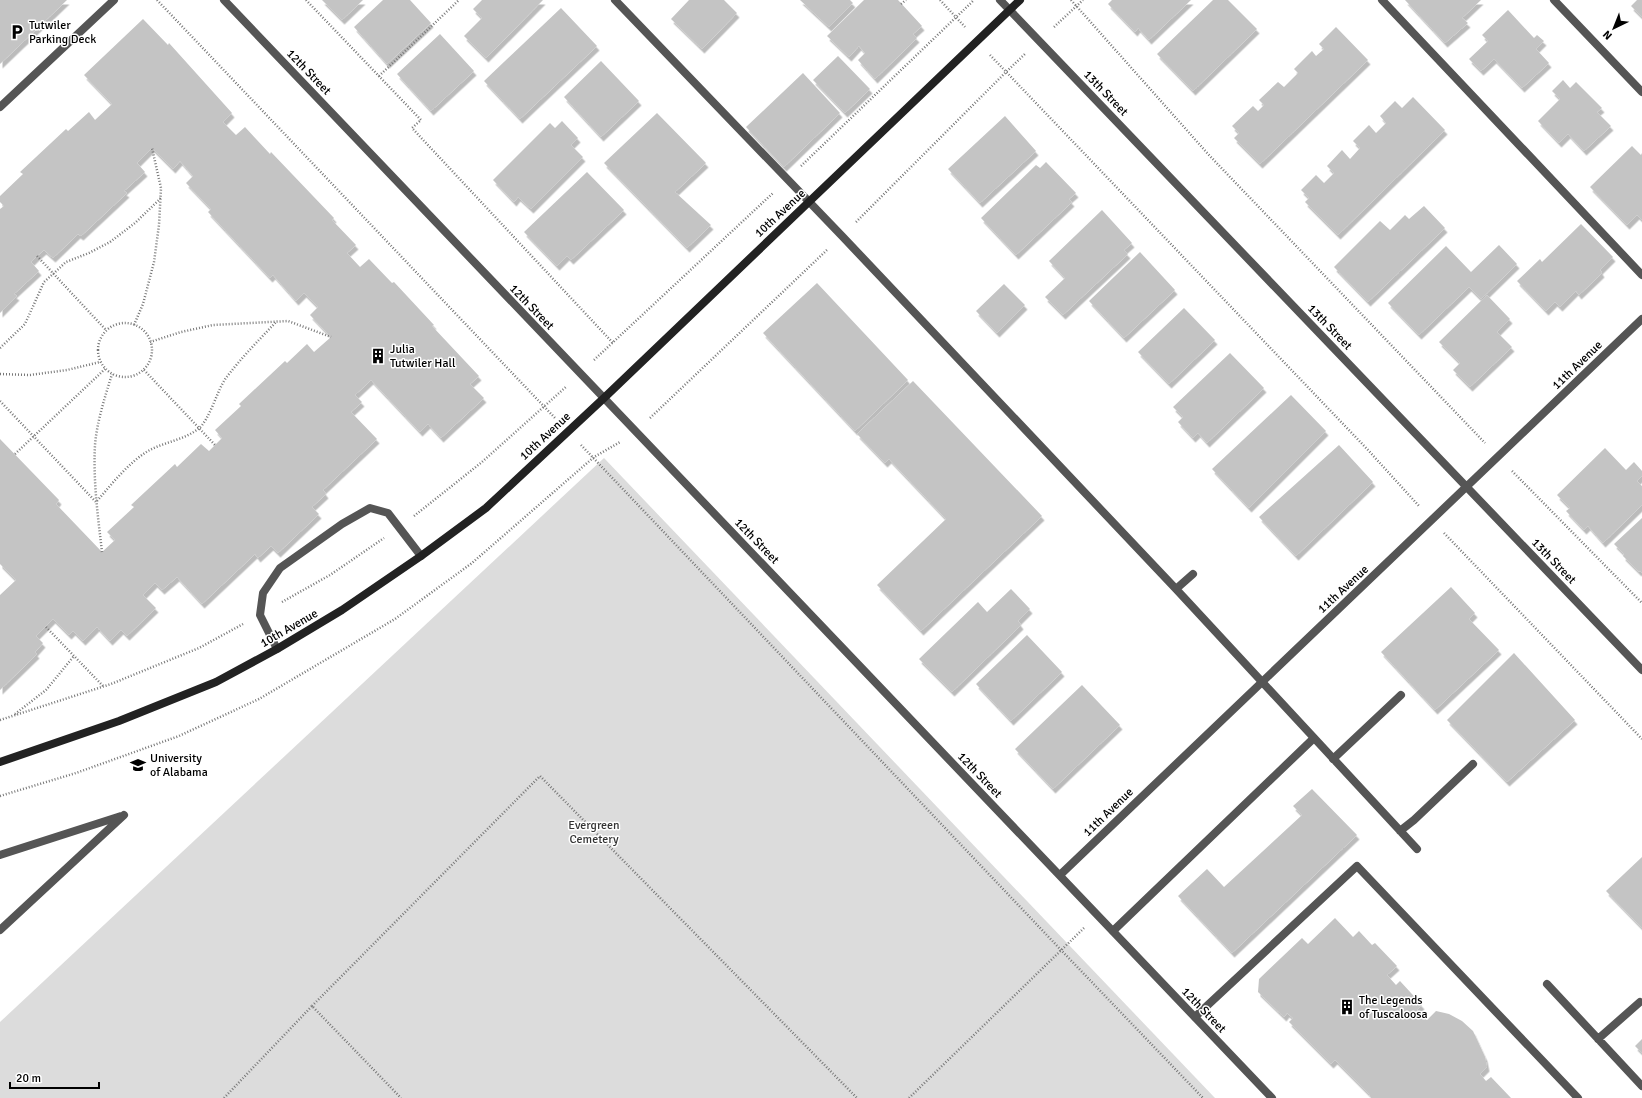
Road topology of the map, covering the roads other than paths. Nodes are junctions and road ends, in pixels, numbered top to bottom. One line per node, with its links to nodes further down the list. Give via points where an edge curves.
1 (114, 0): 10 (street)
2 (224, 0): 14 (street, 12th Street)
3 (615, 0): 11 (street)
4 (1000, 0): 8 (street, 13th Street)
5 (1020, 0): 8 (main road, 10th Avenue)
6 (1382, 0): 12 (street)
7 (1554, 0): 9 (street)
8 (1010, 9): 11 (main road, 10th Avenue); 15 (street, 13th Street)
9 (1642, 92)
10 (0, 107)
11 (808, 202): 14 (main road, 10th Avenue); 18 (street)
12 (1642, 276)
13 (1642, 319): 15 (street, 11th Avenue)
14 (604, 398): 16 (main road, 10th Avenue, via 486,508); 30 (street, 12th Street)
15 (1467, 487): 20 (street, 13th Street); 21 (street, 11th Avenue)
16 (421, 556): 19 (main road, 10th Avenue, via 342,610); 19 (street, via 388,513 370,508 342,524 280,568 263,593 260,615)
17 (1193, 574): 18 (street)
18 (1176, 590): 21 (street)
19 (277, 649): 25 (main road, 10th Avenue, via 209,685 119,721)
20 (1642, 670)
21 (1262, 682): 23 (street); 30 (street, 11th Avenue)
22 (1401, 695): 24 (street)
23 (1314, 738): 24 (street); 32 (street)
24 (1334, 759): 27 (street)
25 (0, 762)
26 (1473, 764): 27 (street)
27 (1400, 831): 28 (street)
28 (1417, 849)
29 (0, 855): 31 (street, via 124,815)
30 (1060, 875): 32 (street, 12th Street)
31 (0, 930)
32 (1113, 931): 35 (street, 12th Street)
33 (1547, 984): 36 (street)
34 (1640, 1002): 36 (street)
35 (1195, 1017): 38 (street, 12th Street); 39 (street, via 1357,866)
36 (1598, 1039): 37 (street)
37 (1642, 1086)
38 (1272, 1098)
39 (1578, 1098)

